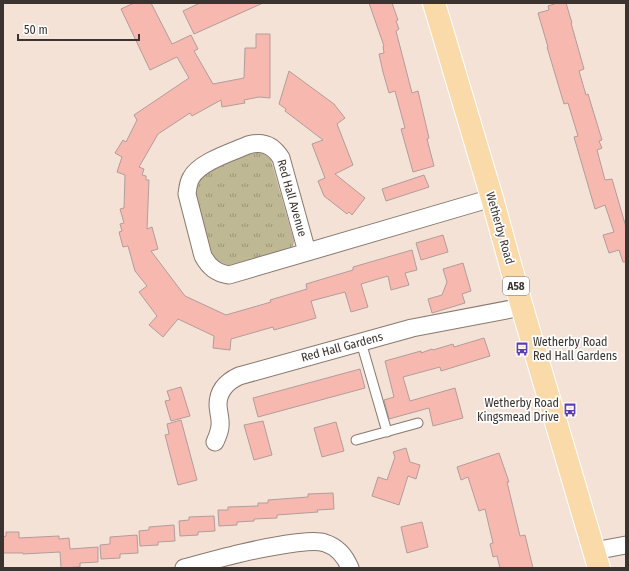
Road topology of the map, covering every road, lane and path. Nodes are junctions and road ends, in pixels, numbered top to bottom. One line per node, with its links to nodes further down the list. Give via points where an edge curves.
1 (434, 3): 2 (main road, Wetherby Road / A58)
2 (492, 198): 3 (street, Red Hall Avenue); 4 (main road, Wetherby Road / A58)
3 (307, 252): 3 (street, Red Hall Avenue, via 229,275 213,269 203,256 187,194 191,178 203,166 248,145 255,143 270,146 281,158)
4 (522, 307): 5 (street, Red Hall Gardens, via 412,328); 11 (main road, Wetherby Road / A58)
5 (361, 342): 7 (lane); 9 (street, Red Hall Gardens, via 230,380 223,386 219,395 220,432)
6 (418, 423): 7 (lane)
7 (387, 432): 8 (lane)
8 (356, 440)
9 (215, 442)
10 (626, 545): 11 (street)
11 (596, 560)
12 (184, 568): 13 (street, via 224,557 312,541 325,542 336,548)
13 (350, 568)

